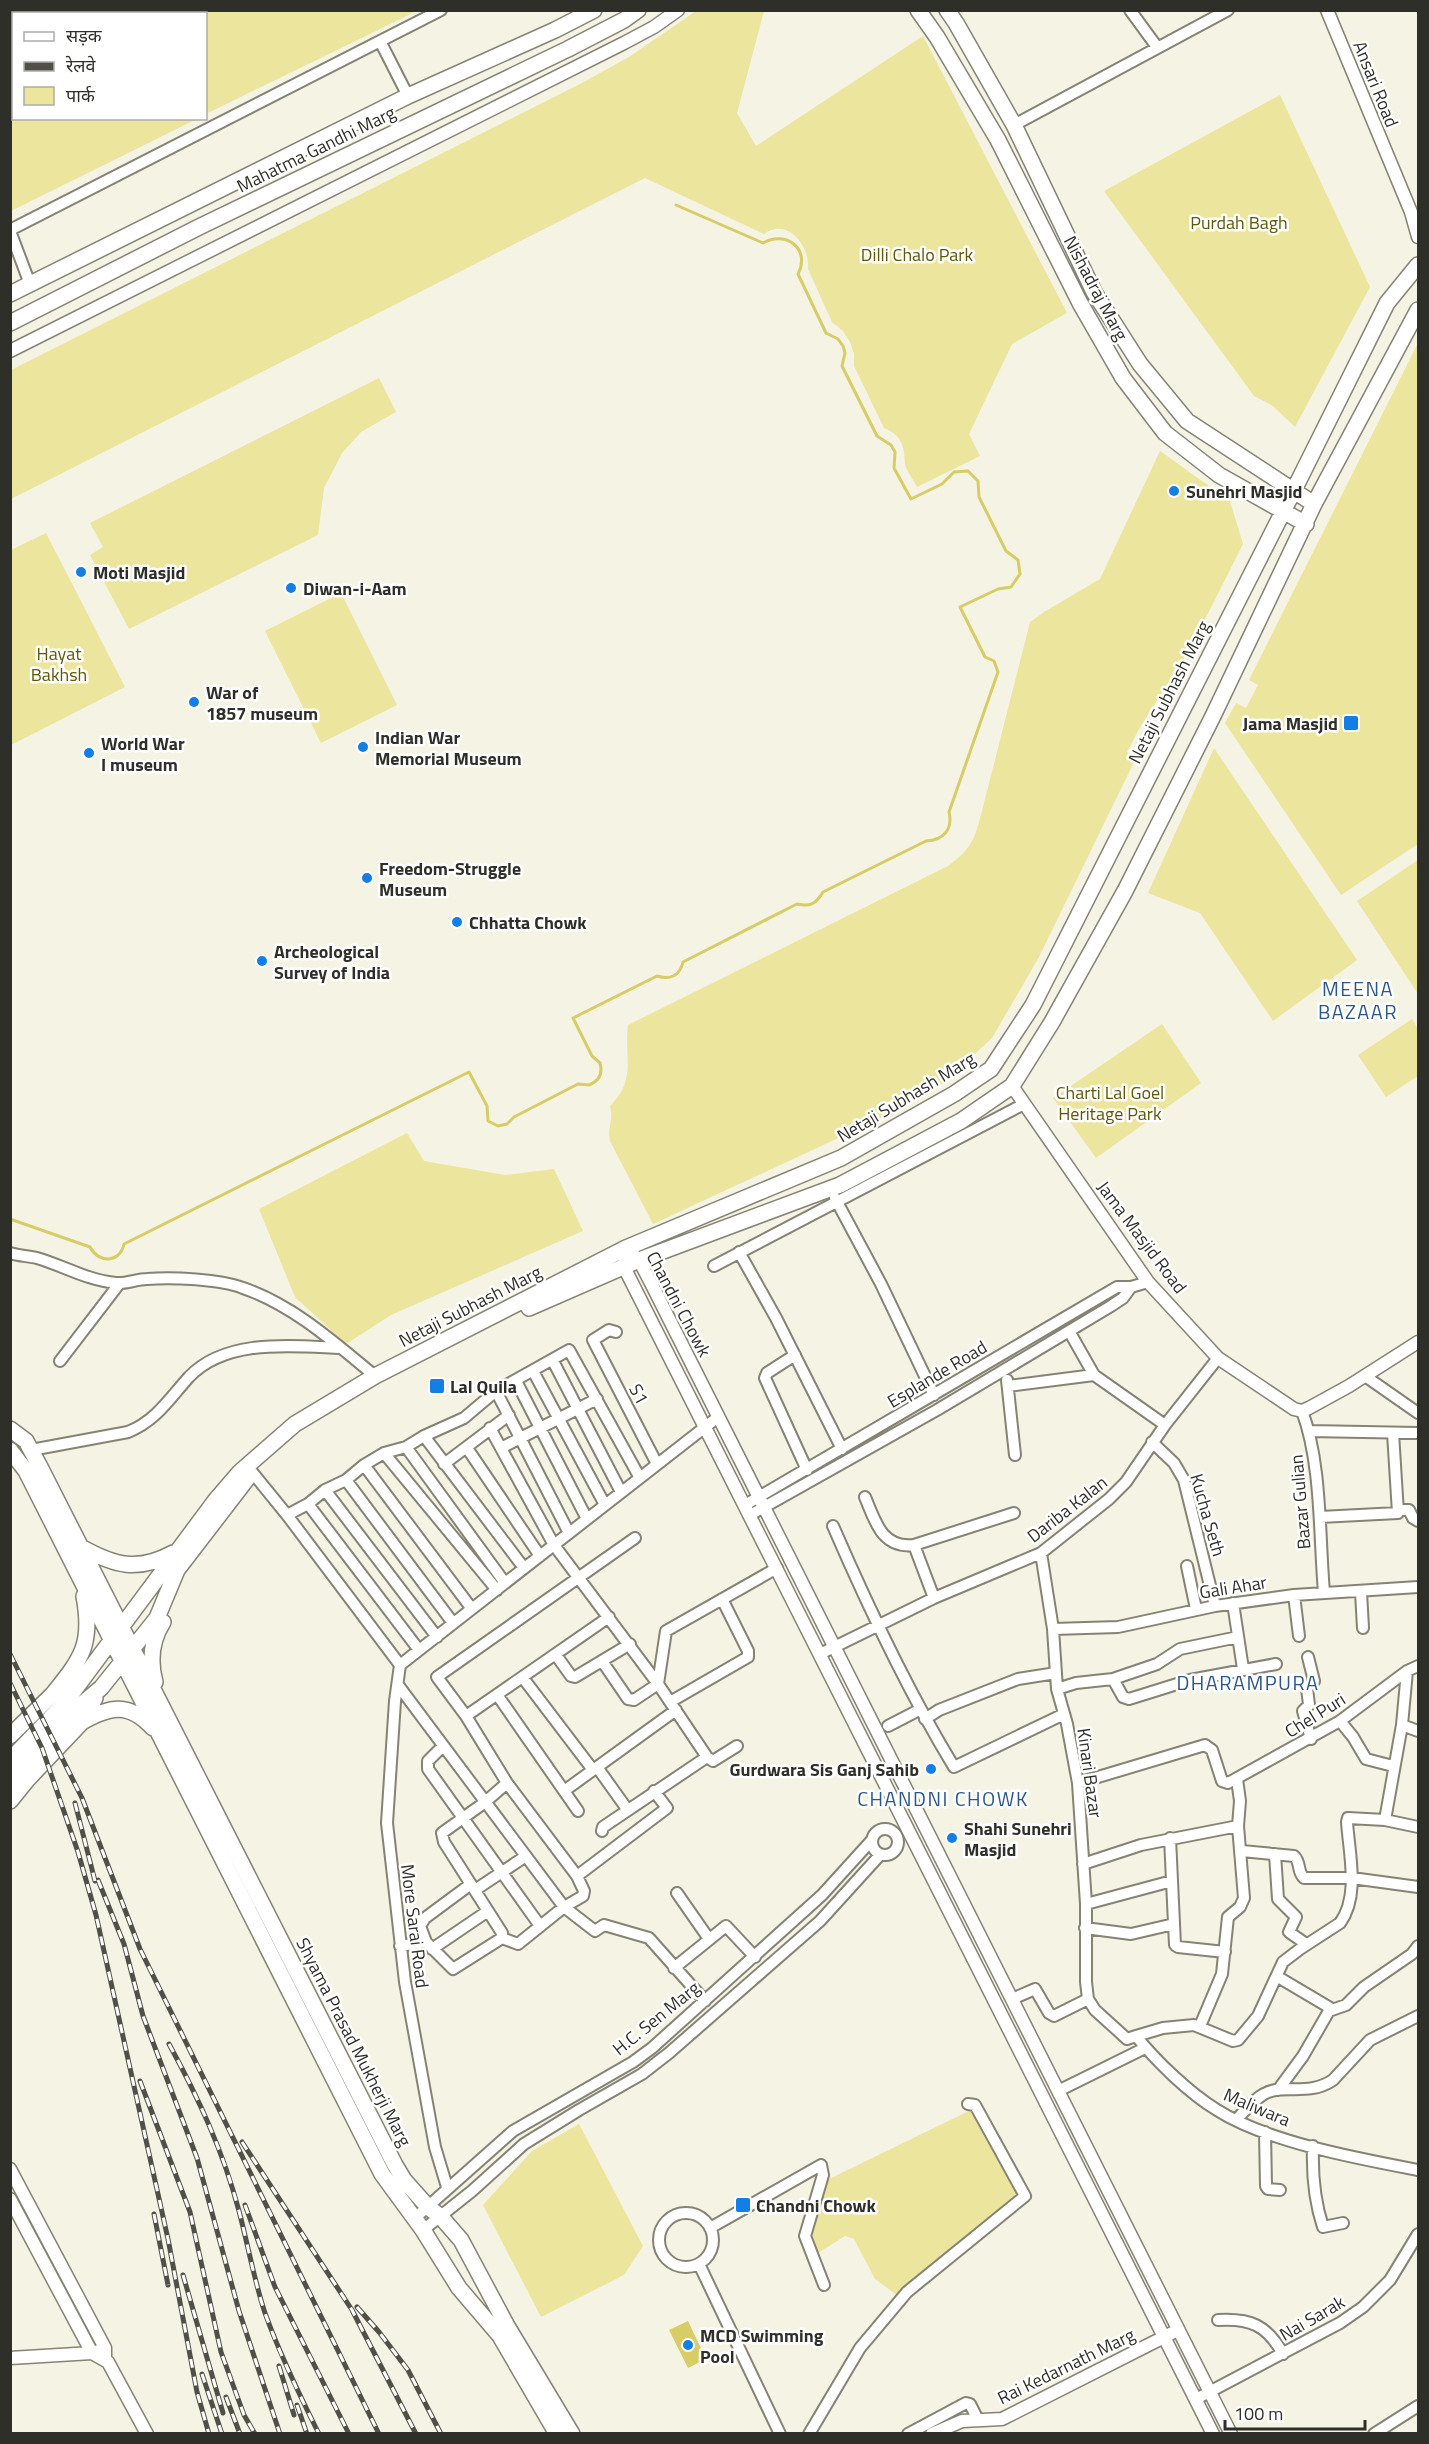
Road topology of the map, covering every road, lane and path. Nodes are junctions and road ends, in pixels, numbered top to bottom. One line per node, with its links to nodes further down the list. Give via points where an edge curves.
1 (441, 10): 11 (street)
2 (594, 10): 13 (main road, Mahatma Gandhi Marg)
3 (638, 10): 22 (main road, Mahatma Gandhi Marg, via 568,49)
4 (678, 10): 23 (street, via 624,43)
5 (918, 10): 26 (main road, Nishadraj Marg, via 998,140 1080,303 1123,378 1166,433 1219,475)
6 (947, 10): 14 (main road, Nishadraj Marg)
7 (1130, 10): 12 (street)
8 (1228, 10): 10 (street)
9 (1327, 10): 15 (street, Ansari Road)
10 (1210, 15): 12 (street)
11 (380, 41): 13 (street); 16 (street)
12 (1157, 47): 14 (street)
13 (408, 96): 19 (main road, Mahatma Gandhi Marg)
14 (1014, 125): 24 (main road, Nishadraj Marg, via 1094,292 1140,364 1187,421)
15 (1415, 209): 17 (street, Ansari Road)
16 (10, 230): 19 (street)
17 (1419, 237)
18 (1419, 265): 24 (main road, Netaji Subhash Marg, via 1387,303)
19 (30, 284): 20 (main road, Mahatma Gandhi Marg)
20 (10, 294)
21 (1419, 310): 25 (main road, Netaji Subhash Marg)
22 (10, 323)
23 (10, 351)
24 (1294, 490): 25 (main road, Nishadraj Marg); 26 (main road, Netaji Subhash Marg)
25 (1314, 504): 27 (main road, Netaji Subhash Marg)
26 (1283, 512): 27 (main road, Nishadraj Marg); 31 (main road, Netaji Subhash Marg, via 1033,1005 991,1069 841,1158)
27 (1306, 524): 28 (main road, Netaji Subhash Marg, via 1125,891)
28 (1012, 1086): 29 (street, Jama Masjid Road); 30 (main road, Netaji Subhash Marg)
29 (1024, 1104): 30 (street); 37 (street, Jama Masjid Road)
30 (834, 1196): 32 (street); 34 (main road, Netaji Subhash Marg); 56 (street)
31 (626, 1248): 34 (street, Chandni Chowk); 36 (street, Chandni Chowk); 51 (main road, Netaji Subhash Marg)
32 (739, 1252): 35 (street); 44 (street)
33 (10, 1253): 38 (street)
34 (639, 1260): 36 (main road, Netaji Subhash Marg); 62 (street, Chandni Chowk)
35 (714, 1266)
36 (624, 1267): 65 (street, Chandni Chowk); 87 (main road, Netaji Subhash Marg, via 495,1323 368,1387 301,1427)
37 (1148, 1282): 39 (street, Esplande Road); 45 (street, Jama Masjid Road)
38 (119, 1284): 43 (street, via 177,1279 241,1287 276,1302); 46 (street)
39 (1131, 1287): 40 (street, via 1124,1298); 56 (street, Esplande Road, via 1117,1287)
40 (1069, 1331): 48 (street); 50 (street)
41 (616, 1332): 84 (street, S1, via 609,1330 593,1340)
42 (1419, 1342): 52 (street)
43 (340, 1348): 51 (street); 80 (street, via 272,1345 242,1350 191,1375 168,1403 140,1427)
44 (795, 1355): 78 (street); 86 (street, via 767,1372 765,1378)
45 (1218, 1358): 59 (street, Jama Masjid Road); 64 (street, Dariba Kalan)
46 (60, 1361)
47 (553, 1361): 49 (street); 57 (street, via 569,1350); 58 (street)
48 (1006, 1369): 54 (street); 94 (street)
49 (533, 1371): 53 (street); 63 (street)
50 (1094, 1375): 54 (street); 64 (street)
51 (375, 1376): 109 (main road, Netaji Subhash Marg, via 295,1424 262,1451 215,1501)
52 (1365, 1376): 59 (street); 60 (street)
53 (516, 1381): 55 (street); 67 (street)
54 (1008, 1386): 82 (street)
55 (496, 1390): 61 (street); 72 (street, via 464,1418)
56 (934, 1395): 78 (street, Esplande Road)
57 (597, 1399): 58 (street); 88 (street)
58 (579, 1409): 63 (street); 91 (street)
59 (1302, 1411): 69 (street, Bazar Gulian)
60 (1419, 1413)
61 (509, 1415): 66 (street); 73 (street)
62 (717, 1417): 65 (street); 94 (street, Chandni Chowk)
63 (559, 1418): 67 (street); 95 (street)
64 (1164, 1425): 74 (street, Dariba Kalan)
65 (705, 1426): 84 (street); 96 (street, Chandni Chowk)
66 (490, 1428): 76 (street); 77 (street)
67 (540, 1428): 73 (street); 101 (street)
68 (10, 1429): 80 (main road)
69 (1310, 1431): 70 (street); 100 (street, Bazar Gulian)
70 (1393, 1433): 71 (street); 97 (street)
71 (1419, 1433)
72 (424, 1436): 75 (street); 83 (street)
73 (520, 1438): 77 (street); 104 (street)
74 (1152, 1442): 110 (street, Dariba Kalan, via 1126,1482); 126 (street, Kucha Seth, via 1174,1463 1184,1480)
75 (406, 1447): 81 (street); 118 (street)
76 (467, 1448): 83 (street); 111 (street)
77 (501, 1448): 106 (street)
78 (842, 1449): 86 (street, Esplande Road)
79 (10, 1450): 117 (main road, via 26,1471)
80 (31, 1450): 108 (main road)
81 (384, 1453): 85 (street); 118 (street)
82 (1015, 1455)
83 (444, 1464): 113 (street)
84 (657, 1464): 88 (street)
85 (364, 1465): 89 (street); 127 (street)
86 (807, 1470): 94 (street, Esplande Road)
87 (252, 1472): 99 (street); 115 (main road, Netaji Subhash Marg)
88 (640, 1478): 91 (street)
89 (346, 1480): 90 (street); 130 (street)
90 (325, 1490): 93 (street); 135 (street)
91 (621, 1492): 95 (street)
92 (865, 1497): 107 (street, via 879,1531 898,1545)
93 (308, 1503): 99 (street); 142 (street)
94 (761, 1503): 96 (street, Esplande Road); 140 (street, Chandni Chowk)
95 (604, 1505): 101 (street)
96 (748, 1510): 114 (street, Chandni Chowk)
97 (1398, 1510): 100 (street, via 1396,1515); 102 (street, via 1408,1510)
98 (1014, 1513): 107 (street)
99 (287, 1515): 149 (street)
100 (1320, 1517): 120 (street, Bazar Gulian)
101 (587, 1519): 104 (street)
102 (1419, 1521)
103 (833, 1526): 132 (street)
104 (569, 1533): 106 (street)
105 (635, 1538): 116 (street)
106 (554, 1545): 111 (street); 116 (street)
107 (914, 1545): 123 (street)
108 (81, 1547): 109 (main road, via 105,1561 134,1566 158,1561); 131 (main road)
109 (179, 1549): 131 (main road, Netaji Subhash Marg)
110 (1041, 1553): 123 (street, Dariba Kalan); 134 (street, Kinari Bazar)
111 (540, 1556): 113 (street)
112 (1187, 1566): 128 (street)
113 (524, 1568): 118 (street)
114 (777, 1568): 124 (street); 143 (street, Chandni Chowk)
115 (177, 1570): 141 (main road, Netaji Subhash Marg, via 157,1618); 166 (main road, via 165,1619 153,1645 152,1669)
116 (579, 1577): 129 (street); 169 (street, via 437,1677)
117 (82, 1581): 138 (main road); 163 (main road, via 87,1638 79,1662)
118 (501, 1586): 127 (street)
119 (1419, 1587): 121 (street, Gali Ahar)
120 (1324, 1592): 121 (street, Gali Ahar); 122 (street, Gali Ahar)
121 (1361, 1592): 133 (street)
122 (1294, 1595): 125 (street, Gali Ahar); 136 (street)
123 (934, 1598): 132 (street, Dariba Kalan)
124 (722, 1599): 157 (street, via 666,1631); 165 (street, via 748,1657)
125 (1233, 1603): 126 (street, Gali Ahar); 137 (street)
126 (1215, 1606): 128 (street, Gali Ahar)
127 (472, 1609): 130 (street)
128 (1196, 1610): 134 (street, Gali Ahar, via 1118,1627)
129 (609, 1617): 139 (street); 144 (street)
130 (453, 1623): 135 (street)
131 (121, 1626): 138 (main road, Netaji Subhash Marg); 141 (main road, Shyama Prasad Mukherji Marg)
132 (877, 1626): 140 (street, Dariba Kalan); 168 (street)
133 (1363, 1628)
134 (1053, 1629): 153 (street, Kinari Bazar)
135 (437, 1636): 142 (street)
136 (1299, 1636)
137 (1238, 1637): 151 (street); 156 (street, via 1180,1649 1157,1664)
138 (111, 1640): 146 (main road, Shyama Prasad Mukherji Marg); 154 (main road, Netaji Subhash Marg)
139 (630, 1644): 147 (street); 157 (street)
140 (834, 1647): 143 (street, Dariba Kalan); 194 (street, Chandni Chowk)
141 (133, 1648): 146 (main road, Netaji Subhash Marg); 166 (main road, Shyama Prasad Mukherji Marg)
142 (419, 1650): 149 (street)
143 (820, 1654): 197 (street, Chandni Chowk)
144 (556, 1655): 147 (street, via 573,1677); 155 (street)
145 (1308, 1657): 177 (street, via 1314,1681 1307,1688 1310,1705 1303,1711)
146 (122, 1661): 159 (main road, Netaji Subhash Marg); 176 (main road, Shyama Prasad Mukherji Marg)
147 (602, 1661): 157 (street, via 631,1700)
148 (1276, 1664): 151 (street)
149 (400, 1665): 158 (street, More Sarai Road)
150 (1419, 1666): 152 (street, Chel Puri)
151 (1243, 1669): 156 (street, via 1130,1699 1123,1697)
152 (1407, 1671): 162 (street); 170 (street, Chel Puri)
153 (1056, 1673): 160 (street, Kinari Bazar); 168 (street, via 1018,1679)
154 (85, 1674): 163 (main road); 181 (main road, Netaji Subhash Marg, via 64,1704)
155 (523, 1678): 164 (street); 183 (street)
156 (1113, 1679): 160 (street)
157 (658, 1684): 165 (street)
158 (398, 1685): 178 (street); 225 (street, More Sarai Road, via 387,1823)
159 (101, 1688): 171 (main road); 185 (main road, via 70,1714)
160 (1057, 1689): 167 (street, Kinari Bazar)
161 (1419, 1691): 162 (street)
162 (1406, 1692): 172 (street)
163 (53, 1694): 175 (main road)
164 (498, 1696): 169 (street); 188 (street)
165 (673, 1706): 180 (street); 183 (street)
166 (163, 1707): 253 (main road, Shyama Prasad Mukherji Marg, via 394,2164)
167 (1064, 1714): 168 (street, via 954,1767); 187 (street, Kinari Bazar)
168 (922, 1715): 173 (street)
169 (466, 1716): 186 (street)
170 (1340, 1721): 177 (street, Chel Puri); 182 (street, via 1365,1759)
171 (81, 1723): 176 (main road, via 97,1713 120,1708 141,1716); 190 (main road)
172 (1402, 1725): 174 (street); 182 (street)
173 (888, 1726)
174 (1419, 1731)
175 (10, 1736)
176 (161, 1737): 256 (main road, Shyama Prasad Mukherji Marg, via 382,2174)
177 (1311, 1739): 184 (street, Chel Puri)
178 (442, 1746): 191 (street); 195 (street, via 428,1761 428,1769)
179 (736, 1746): 180 (street, via 713,1761)
180 (707, 1757): 189 (street)
181 (10, 1760)
182 (1393, 1766): 196 (street)
183 (595, 1768): 188 (street); 192 (street)
184 (1237, 1779): 187 (street, Chel Puri, via 1224,1783 1211,1748 1205,1745); 198 (street)
185 (10, 1783)
186 (507, 1783): 191 (street); 210 (street)
187 (1078, 1784): 208 (street, Kinari Bazar)
188 (564, 1791): 193 (street)
189 (654, 1791): 192 (street); 210 (street, via 667,1808)
190 (10, 1801)
191 (484, 1803): 195 (street); 207 (street)
192 (627, 1809): 200 (street)
193 (578, 1811)
194 (919, 1816): 197 (street); 234 (street, Chandni Chowk)
195 (462, 1818): 209 (street); 213 (street, via 443,1830 442,1836)
196 (1385, 1820): 199 (street); 211 (street, via 1347,1820)
197 (907, 1825): 201 (street); 265 (street, Chandni Chowk)
198 (1238, 1826): 202 (street); 204 (street)
199 (1419, 1827)
200 (602, 1831)
201 (894, 1832): 203 (street, via 880,1829); 206 (street, via 897,1848)
202 (1170, 1838): 208 (street); 212 (street)
203 (871, 1842): 206 (street); 229 (street, H.C. Sen Marg, via 833,1884)
204 (1242, 1851): 205 (street); 228 (street, via 1244,1898 1228,1917)
205 (1275, 1854): 211 (street, via 1296,1857 1299,1872 1305,1878); 224 (street, via 1278,1899 1296,1917 1289,1932)
206 (880, 1855): 233 (street, H.C. Sen Marg, via 820,1921)
207 (526, 1856): 209 (street); 217 (street)
208 (1083, 1864): 216 (street, Kinari Bazar)
209 (502, 1872): 213 (street); 219 (street)
210 (577, 1876): 217 (street, via 583,1896)
211 (1352, 1878): 214 (street); 224 (street, via 1344,1918)
212 (1172, 1881): 216 (street); 220 (street)
213 (473, 1887): 218 (street); 226 (street, via 424,1918 420,1926)
214 (1419, 1887)
215 (677, 1893): 223 (street)
216 (1086, 1904): 221 (street, Kinari Bazar)
217 (564, 1907): 222 (street, via 518,1944); 231 (street, via 596,1931 604,1925 649,1938)
218 (488, 1911): 222 (street); 226 (street)
219 (538, 1923)
220 (1174, 1924): 221 (street, via 1131,1934); 228 (street, via 1176,1946)
221 (1085, 1928): 235 (street, Kinari Bazar)
222 (502, 1938): 226 (street, via 453,1969)
223 (709, 1939): 229 (street, via 727,1926); 231 (street)
224 (1306, 1944): 232 (street, via 1283,1962)
225 (400, 1946): 226 (street); 250 (street, More Sarai Road, via 435,2147)
226 (429, 1946)
227 (1419, 1946): 237 (street, via 1346,2005)
228 (1225, 1952): 239 (street, via 1219,1984)
229 (755, 1957): 230 (street, H.C. Sen Marg)
230 (744, 1967): 233 (street); 236 (street, H.C. Sen Marg)
231 (674, 1968): 236 (street)
232 (1278, 1977): 237 (street); 239 (street, via 1258,2016 1238,2040)
233 (754, 1980): 254 (street, H.C. Sen Marg, via 642,2074 524,2145)
234 (1012, 1999): 235 (street, via 1035,1989 1054,2016); 243 (street, Chandni Chowk)
235 (1088, 1999): 240 (street, Maliwara, via 1127,2039)
236 (705, 2001): 250 (street, H.C. Sen Marg, via 633,2062 513,2131)
237 (1332, 2009): 242 (street)
238 (1419, 2016): 242 (street, via 1370,2040 1327,2085)
239 (1200, 2026): 240 (street, via 1163,2028)
240 (1136, 2036): 241 (street, Maliwara)
241 (1145, 2048): 243 (street); 245 (street, Maliwara, via 1193,2092)
242 (1278, 2090): 245 (street, via 1264,2094)
243 (1058, 2091): 264 (street, Chandni Chowk)
244 (968, 2104): 278 (street, via 975,2105 1025,2196 907,2292 860,2348)
245 (1236, 2120): 246 (street, Maliwara)
246 (1265, 2132): 247 (street, Maliwara); 251 (street, via 1266,2186)
247 (1313, 2146): 249 (street, Maliwara); 255 (street, via 1312,2179 1323,2227)
248 (10, 2169): 266 (street)
249 (1419, 2170)
250 (447, 2187): 253 (street, H.C. Sen Marg)
251 (1280, 2190)
252 (10, 2199): 267 (street)
253 (428, 2207): 254 (main road, Shyama Prasad Mukherji Marg); 256 (street, H.C. Sen Marg)
254 (441, 2217): 256 (street, H.C. Sen Marg); 276 (main road, Shyama Prasad Mukherji Marg, via 461,2240 507,2326)
255 (1343, 2223)
256 (419, 2224): 275 (main road, Shyama Prasad Mukherji Marg, via 459,2288 500,2336)
257 (710, 2228): 261 (street, via 713,2244); 261 (street, via 698,2216 681,2213 660,2231 660,2250 665,2258 681,2267); 262 (street, via 822,2166 823,2175 805,2236)
258 (1419, 2234): 259 (street, Nai Sarak)
259 (1412, 2245): 260 (street); 268 (street, Nai Sarak, via 1390,2280 1363,2307)
260 (1419, 2256)
261 (699, 2264): 277 (street)
262 (824, 2285)
263 (1218, 2320): 268 (street, via 1252,2322 1272,2337)
264 (1179, 2330): 265 (street, Rai Kedarnath Marg); 270 (street, Chandni Chowk)
265 (1165, 2337): 271 (street, Chandni Chowk); 273 (street, Rai Kedarnath Marg, via 1002,2419)
266 (105, 2353): 267 (street); 274 (street)
267 (92, 2354): 269 (street)
268 (1283, 2354): 270 (street, Nai Sarak)
269 (10, 2358)
270 (1210, 2392): 271 (street, Nai Sarak); 282 (street, Chandni Chowk)
271 (1196, 2399): 281 (street, Chandni Chowk)
272 (1419, 2406): 283 (street)
273 (978, 2420): 279 (street, via 966,2403); 280 (street, Rai Kedarnath Marg, via 958,2422)
274 (147, 2433)
275 (557, 2433)
276 (572, 2433)
277 (780, 2433)
278 (809, 2433)
279 (908, 2433)
280 (932, 2433)
281 (1214, 2433)
282 (1231, 2433)
283 (1374, 2433)

